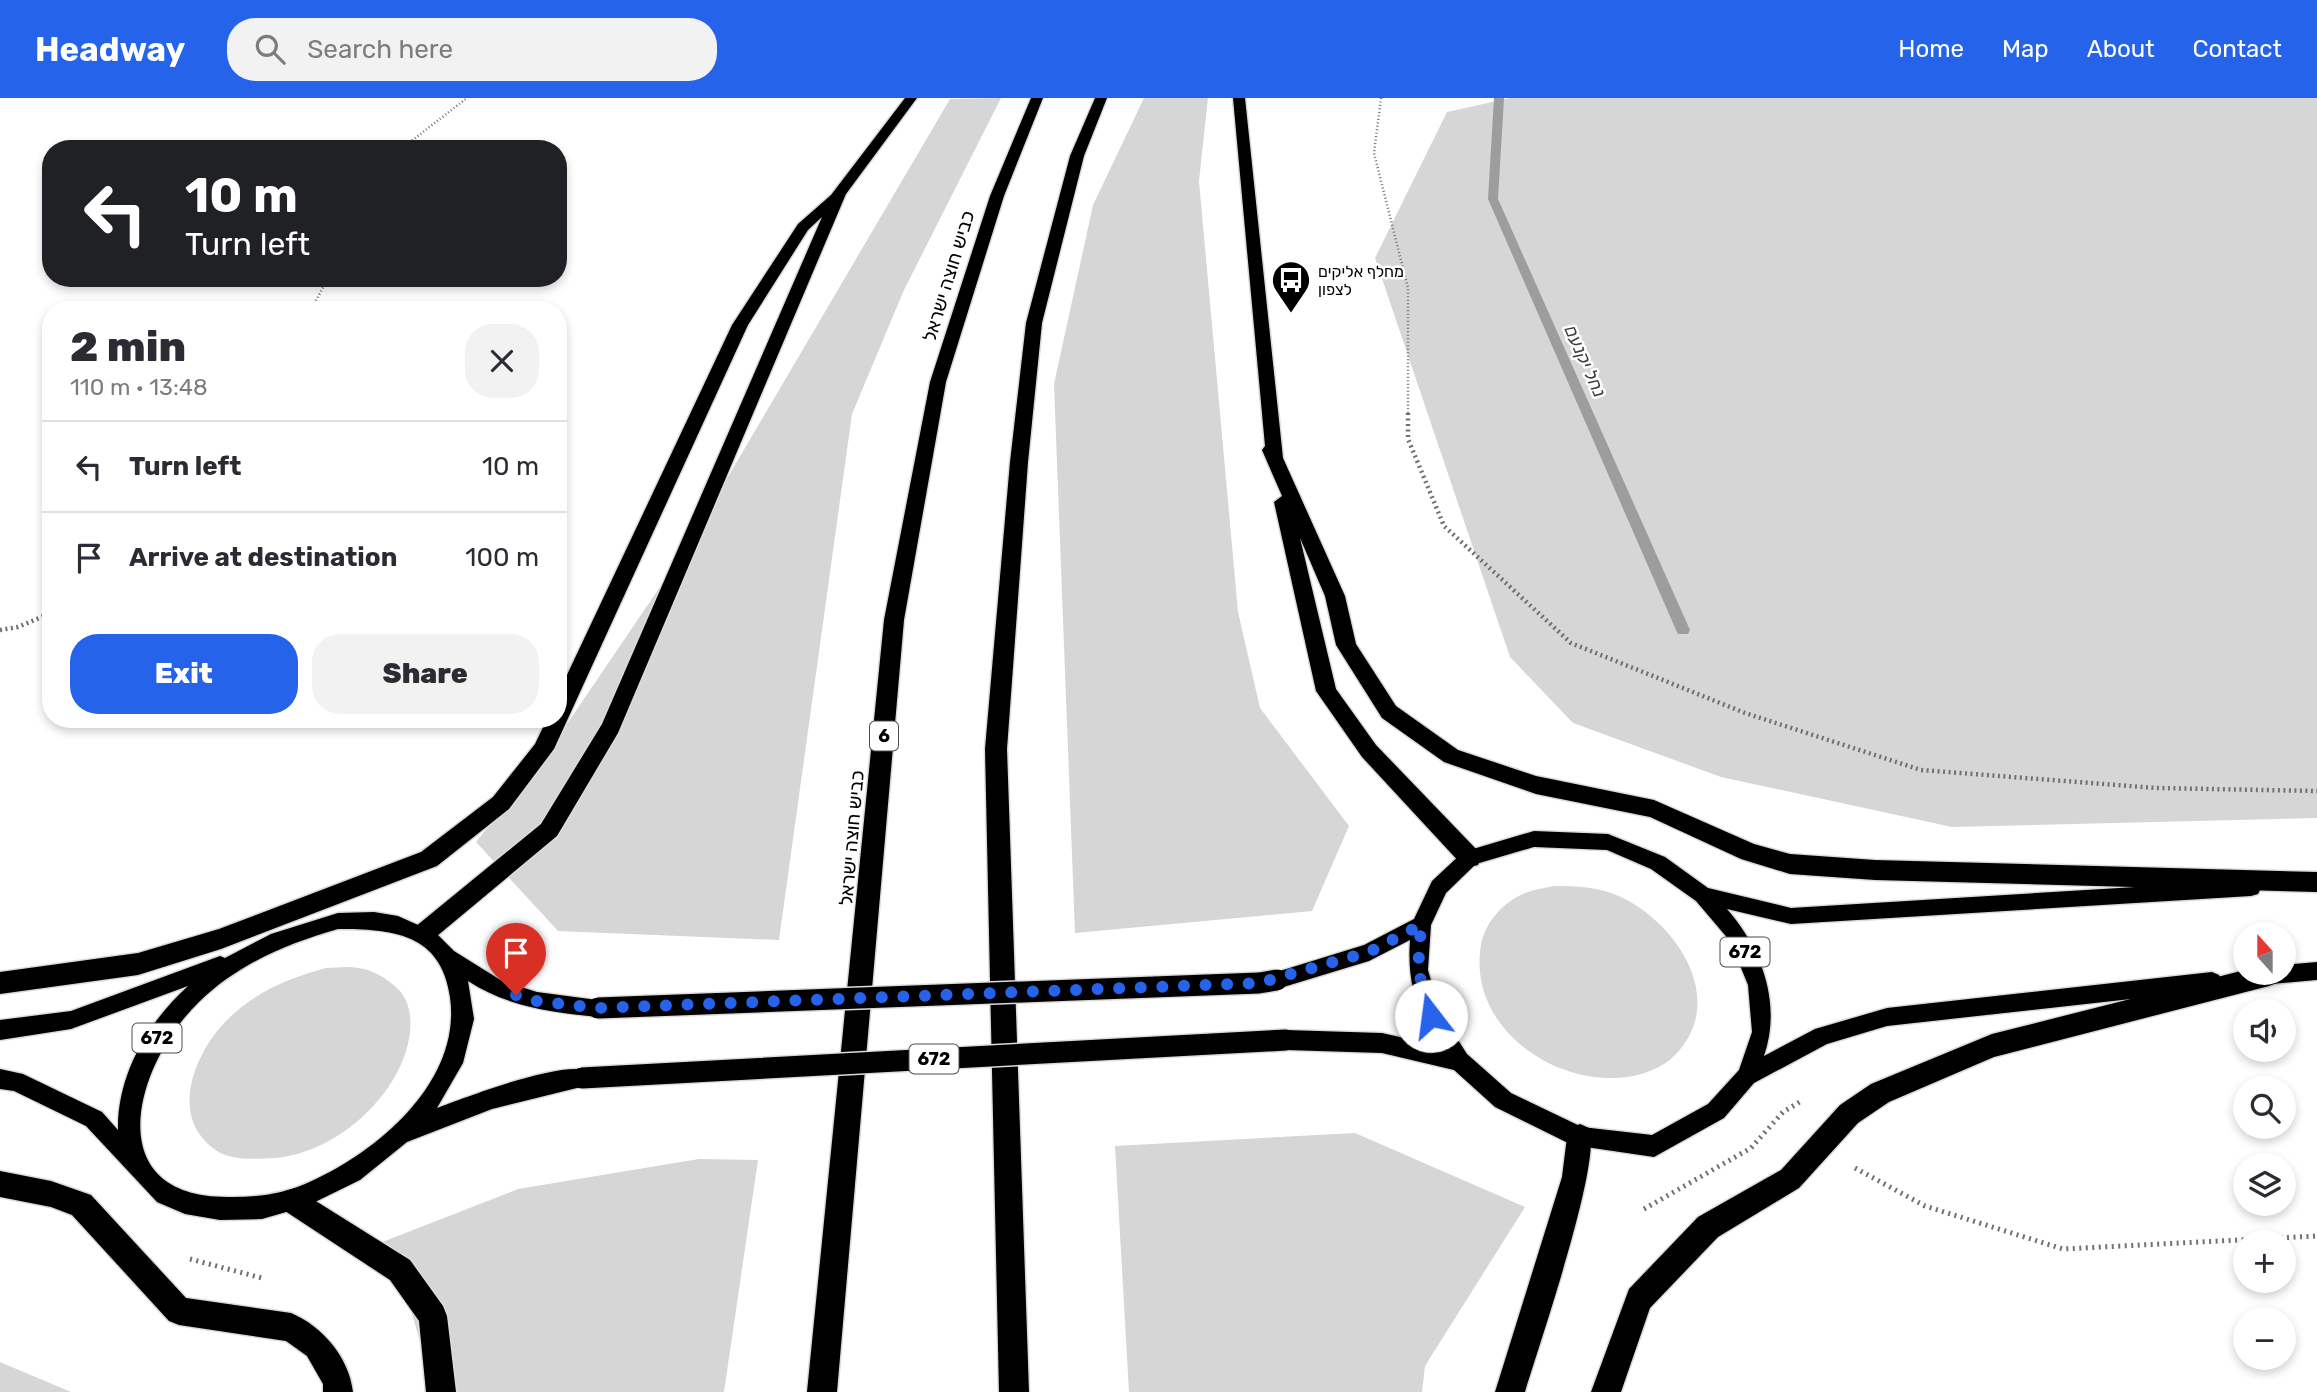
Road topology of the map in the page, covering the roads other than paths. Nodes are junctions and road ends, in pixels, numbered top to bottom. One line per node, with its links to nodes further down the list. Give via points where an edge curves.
1 (911, 98): 5 (highway)
2 (1037, 98): 32 (highway, כביש חוצה ישראל / 6, via 997,195 939,382 894,620)
3 (1101, 98): 33 (highway, via 1077,156 1034,323 996,748)
4 (1239, 98): 6 (highway)
5 (839, 193): 7 (highway, via 803,227 740,325); 13 (highway, via 611,727 549,830)
6 (1271, 450): 9 (highway, via 1326,691 1369,751); 10 (highway, via 1335,596 1346,645 1389,712 1451,756 1536,785 1654,809 1749,852 1790,864)
7 (567, 699)
8 (553, 728): 19 (highway, via 543,749 501,803 429,859 222,939 138,964)
9 (1470, 858): 11 (main road, 672, via 1534,839 1608,842 1658,863); 12 (main road, 672, via 1439,887)
10 (2317, 883): 11 (main road, 672, via 1791,916)
11 (1703, 895): 23 (main road, 672, via 1738,936 1758,985 1762,1032)
12 (1421, 925): 14 (main road, 672, bridge, via 1369,952 1259,983 598,1008 537,1001 496,988); 22 (main road, 672, via 1418,970 1431,1016)
13 (423, 934): 14 (main road, 672); 15 (main road, 672, via 384,921 338,921 288,934)
14 (450, 958): 25 (main road, 672, via 464,994 461,1038 440,1086)
15 (237, 960): 21 (main road, 672, via 71,1020); 27 (main road, 672, via 190,996 153,1042 131,1092 129,1140)
16 (2317, 971): 17 (main road, 672)
17 (2296, 973)
18 (2233, 979): 23 (main road, 672, via 1887,1017 1822,1036)
19 (0, 982)
20 (2233, 984): 35 (highway, via 1992,1046 1880,1093 1849,1114 1790,1179 1708,1227 1639,1299)
21 (0, 1030)
22 (1460, 1061): 25 (main road, 672, bridge, via 1382,1043 1286,1040 582,1078 497,1095); 26 (main road, 672, via 1503,1100)
23 (1747, 1076): 26 (main road, 672, via 1716,1111 1654,1146)
24 (0, 1079): 27 (main road, 672, via 16,1081 94,1119)
25 (403, 1134): 29 (main road, 672, via 352,1173)
26 (1580, 1137): 34 (highway, via 1575,1177)
27 (147, 1179): 29 (main road, 672, via 186,1204 236,1212)
28 (0, 1184): 30 (highway, via 81,1205 179,1311 291,1327 317,1346 337,1381)
29 (295, 1201): 31 (highway, via 400,1270 433,1316)
30 (338, 1392)
31 (441, 1392)
32 (822, 1392)
33 (1014, 1392)
34 (1510, 1392)
35 (1606, 1392)

